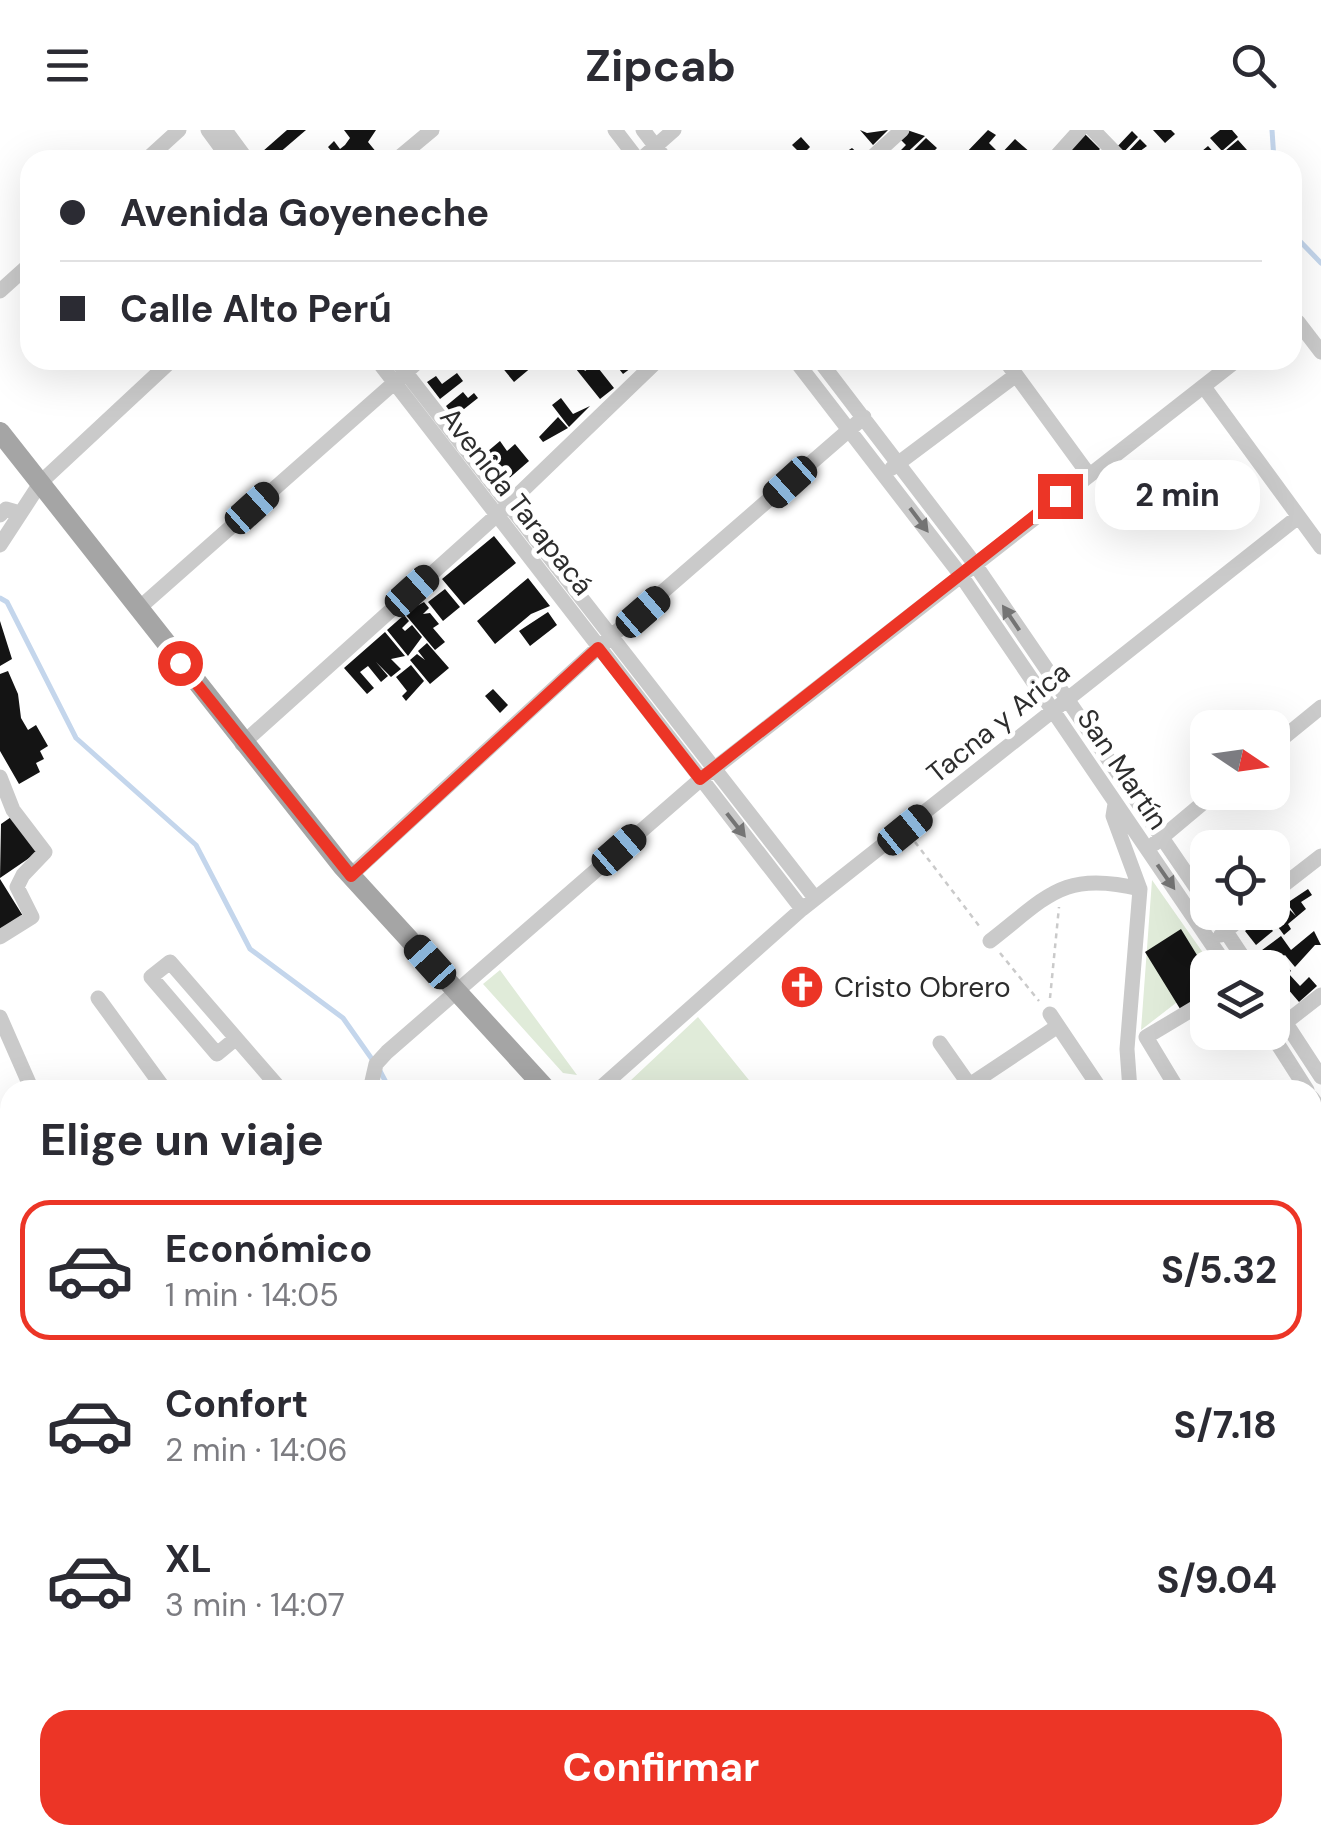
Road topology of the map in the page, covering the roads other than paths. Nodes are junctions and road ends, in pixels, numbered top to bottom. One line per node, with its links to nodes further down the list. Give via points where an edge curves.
1 (179, 130): 10 (street)
2 (432, 130): 11 (street)
3 (615, 130): 12 (street)
4 (643, 130): 9 (street)
5 (674, 130): 9 (street)
6 (902, 130): 15 (street)
7 (1080, 130): 16 (street)
8 (1093, 130): 17 (street)
9 (655, 146): 13 (street); 14 (street)
10 (157, 150)
11 (408, 150)
12 (631, 150)
13 (650, 150)
14 (658, 150)
15 (881, 150)
16 (1062, 150)
17 (1112, 150)
18 (20, 273): 19 (street)
19 (0, 291)
20 (1302, 330): 21 (street)
21 (1321, 352)
22 (161, 370): 37 (street)
23 (648, 370): 38 (street)
24 (803, 370): 32 (street, San Martín)
25 (828, 370): 31 (street, San Martín)
26 (1013, 370): 29 (street)
27 (1225, 370): 30 (street)
28 (399, 372): 38 (street, Avenida Tarapacá); 46 (street)
29 (1016, 374): 34 (street); 36 (street)
30 (1204, 387): 36 (street); 41 (street)
31 (864, 417): 32 (street); 34 (street, San Martín)
32 (850, 430): 35 (street, San Martín); 47 (street)
33 (0, 432): 37 (main road)
34 (900, 462): 35 (street); 44 (street, San Martín)
35 (884, 474): 45 (street, San Martín, one-way to 45)
36 (1089, 474): 44 (street)
37 (41, 482): 39 (street); 46 (main road)
38 (503, 510): 47 (street, Avenida Tarapacá); 48 (street, Avenida Tarapacá); 52 (street)
39 (20, 512): 40 (street, via 6,509); 42 (street)
40 (0, 515)
41 (1298, 517): 43 (street); 49 (street, Tacna y Arica)
42 (0, 545)
43 (1321, 548)
44 (974, 563): 45 (street); 49 (street, San Martín, one-way to 44)
45 (960, 574): 49 (street, San Martín); 53 (street)
46 (138, 609): 52 (main road)
47 (613, 638): 48 (street); 53 (street, Avenida Tarapacá)
48 (598, 648): 55 (street, Avenida Tarapacá); 63 (street)
49 (1060, 704): 56 (street, San Martín); 57 (street, San Martín); 67 (street, Tacna y Arica)
50 (1321, 707): 51 (street)
51 (1290, 732)
52 (242, 744): 63 (main road)
53 (714, 769): 55 (street); 67 (street, Avenida Tarapacá)
54 (0, 777): 59 (street)
55 (700, 779): 67 (street, Avenida Tarapacá, one-way to 67); 74 (street)
56 (1129, 792): 57 (street); 60 (street, San Martín)
57 (1115, 802): 61 (street, San Martín); 66 (street, via 1113,816)
58 (1194, 810): 60 (street)
59 (6, 814): 69 (street, via 46,852 18,887 32,917)
60 (1161, 838): 61 (street); 64 (street, San Martín)
61 (1147, 849): 71 (street, San Martín, one-way to 71)
62 (1321, 856): 65 (street)
63 (351, 876): 74 (main road)
64 (1190, 879)
65 (1290, 880)
66 (1140, 889): 70 (street, via 1105,880 1061,886); 94 (street)
67 (808, 904): 90 (street, Tacna y Arica)
68 (1226, 931): 71 (street); 73 (street)
69 (0, 936)
70 (990, 941)
71 (1211, 942): 72 (street, San Martín)
72 (1216, 950)
73 (1238, 950)
74 (456, 991): 88 (street, via 387,1052); 89 (main road)
75 (1321, 994): 79 (street)
76 (98, 998): 86 (street)
77 (1190, 1011): 95 (street, via 1146,1037)
78 (0, 1017): 85 (street)
79 (1290, 1018)
80 (234, 1040): 80 (street, via 170,962 151,977 217,1054); 87 (street)
81 (940, 1043): 91 (street)
82 (1290, 1047): 84 (street)
83 (1285, 1050): 96 (street)
84 (1321, 1077)
85 (28, 1080)
86 (158, 1080)
87 (272, 1080)
88 (373, 1080)
89 (538, 1080)
90 (609, 1080)
91 (967, 1080)
92 (981, 1080): 93 (street, via 1054,1020)
93 (1095, 1080)
94 (1129, 1080)
95 (1172, 1080)
96 (1301, 1080)

